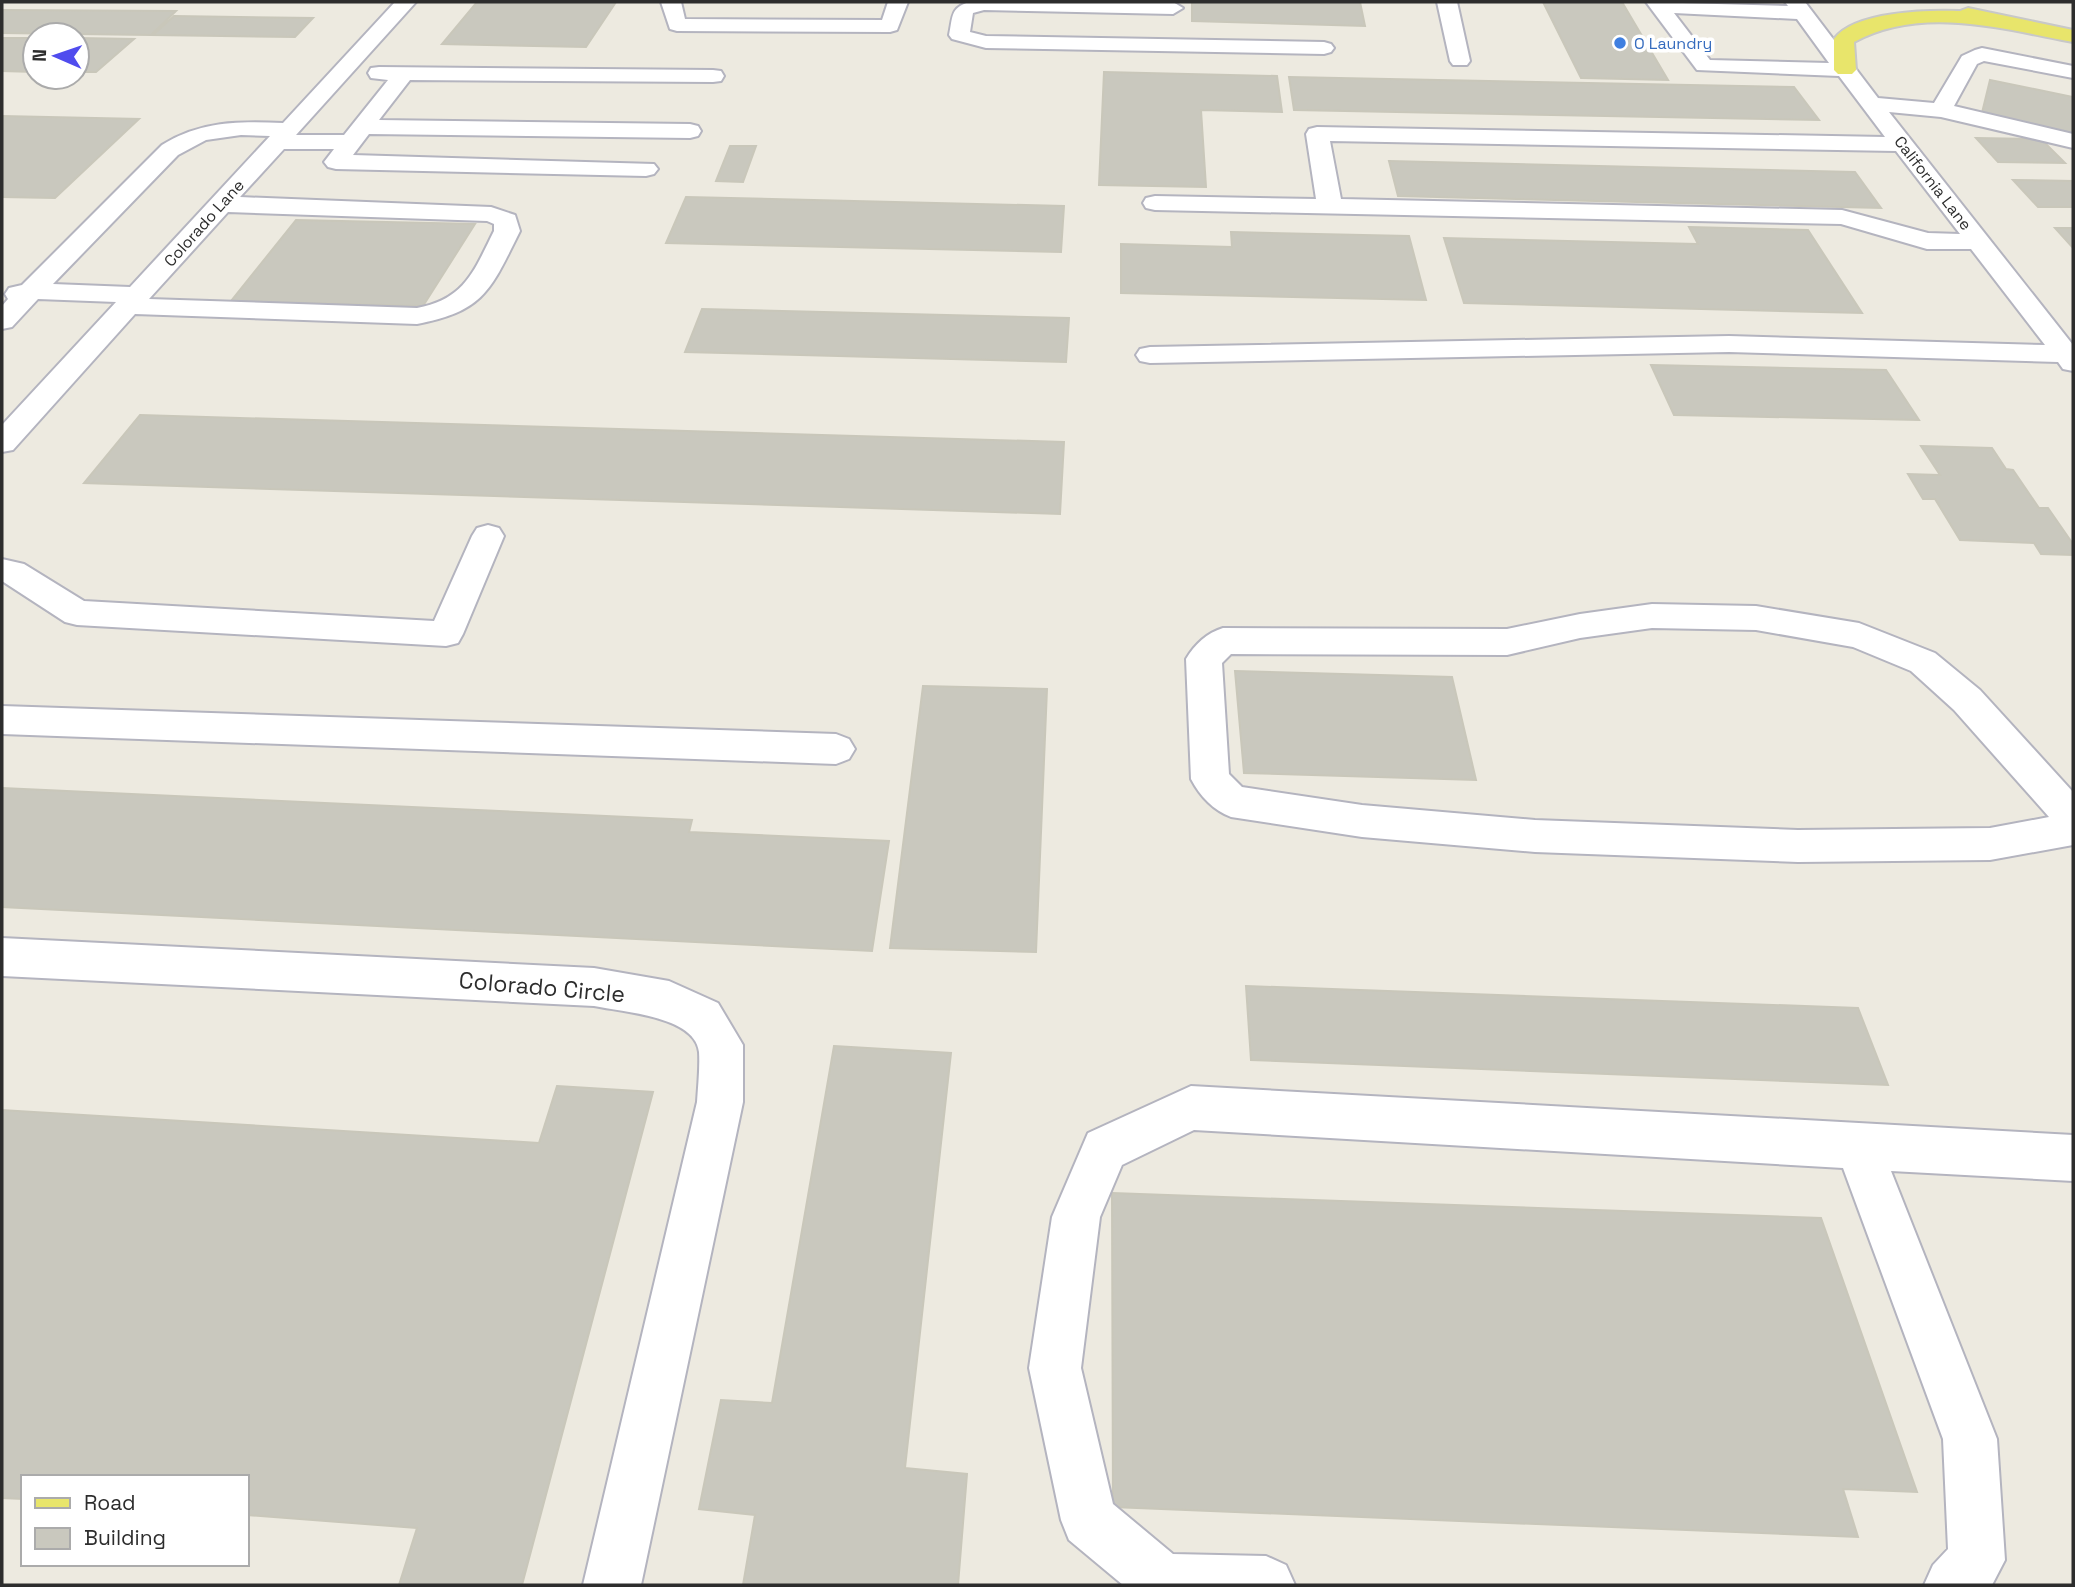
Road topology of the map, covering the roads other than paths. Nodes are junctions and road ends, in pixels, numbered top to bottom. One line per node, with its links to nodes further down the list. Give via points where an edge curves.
1 (406, 2): 16 (street, Colorado Lane)
2 (671, 2): 3 (street, via 677,25 864,26 890,26)
3 (898, 2)
4 (1447, 2): 13 (street)
5 (1911, 2): 9 (main road)
6 (1658, 4): 8 (street); 14 (street, via 1704,66)
7 (1173, 5): 11 (street); 11 (street, via 982,4 964,10 959,35 986,42)
8 (1799, 7): 14 (street, California Lane)
9 (1993, 19): 10 (main road); 14 (main road, via 1938,17 1864,26 1844,39)
10 (2073, 36): 15 (street)
11 (1175, 45): 12 (street)
12 (1324, 48)
13 (1460, 61)
14 (1845, 70): 19 (street, California Lane)
15 (2065, 70): 20 (street, via 1982,54 1969,60)
16 (342, 72): 17 (street); 23 (street, Colorado Lane)
17 (404, 74): 18 (street); 22 (street)
18 (713, 76)
19 (1871, 104): 20 (street); 25 (street, California Lane)
20 (1941, 110): 24 (street)
21 (690, 131): 22 (street)
22 (357, 135): 23 (street); 26 (street, via 336,162)
23 (283, 136): 28 (street, Colorado Lane); 32 (street, via 222,129 184,139)
24 (2073, 141)
25 (1903, 144): 29 (street, via 1317,134); 30 (street, California Lane)
26 (646, 169)
27 (1155, 203): 29 (street)
28 (221, 204): 34 (street, Colorado Lane); 34 (street, via 491,214 506,220 507,231 475,291 456,307 436,313 417,316)
29 (1330, 207): 30 (street, via 1842,217 1927,241)
30 (1979, 242): 37 (street, California Lane)
31 (2, 281): 32 (street)
32 (32, 291): 33 (street); 34 (street); 35 (street)
33 (2, 297)
34 (133, 300): 38 (street, Colorado Lane)
35 (2, 321)
36 (1150, 355): 37 (street, via 1729,344)
37 (2070, 358)
38 (2, 443)
39 (488, 536): 40 (street, via 446,634 78,613)
40 (2, 570)
41 (2, 720): 42 (street)
42 (836, 750)
43 (2073, 818): 44 (street, via 1967,699 1923,662 1859,636 1756,618 1652,616 1580,625 1507,642 1223,641 1204,659 1210,779 1231,801 1362,821 1535,836 1798,846 1990,844)
44 (2073, 829)
45 (2, 957): 48 (street, Colorado Circle, via 594,987 669,1002 702,1017 721,1045 720,1102)
46 (1858, 1146): 47 (street); 49 (street, via 1191,1108 1105,1149 1076,1217 1055,1368 1089,1520 1163,1582); 50 (street, via 1970,1439 1977,1560)
47 (2073, 1158)
48 (612, 1585)
49 (1266, 1585)
50 (1953, 1585)

